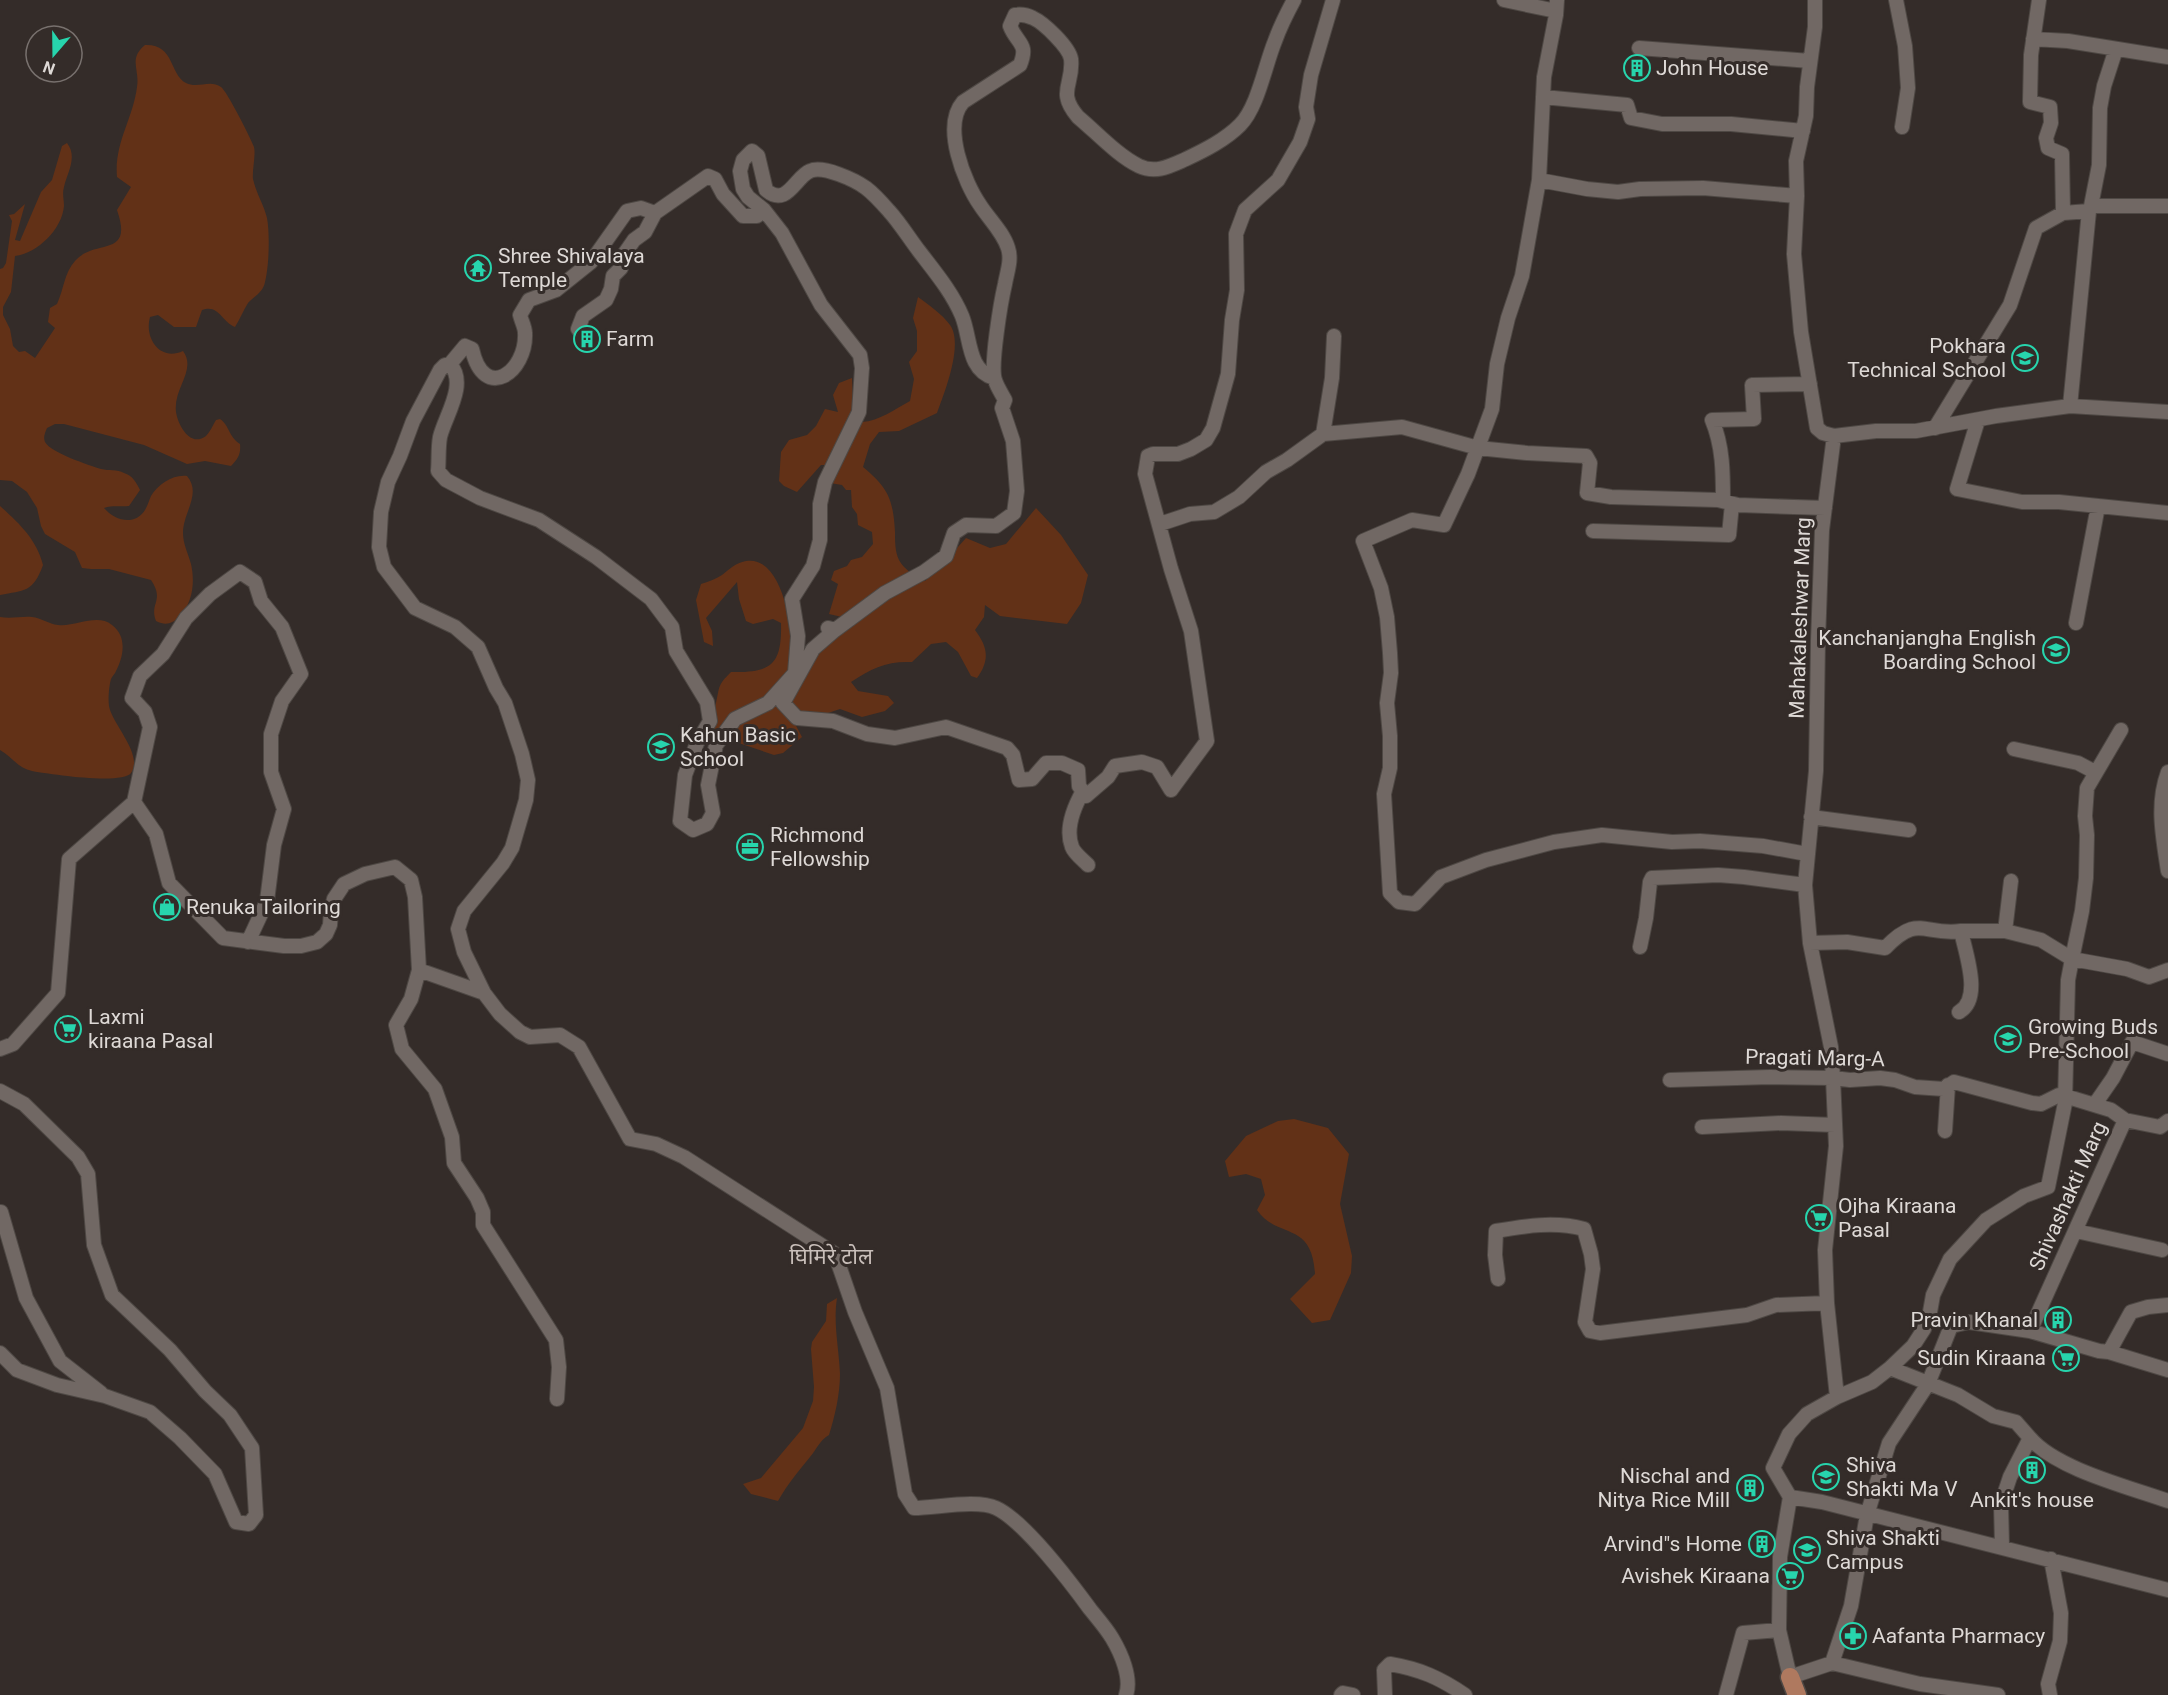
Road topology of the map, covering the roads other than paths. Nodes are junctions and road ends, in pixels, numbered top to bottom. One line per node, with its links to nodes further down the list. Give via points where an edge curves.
1 (1294, 0): 26 (street, via 1242,124 1226,138 1156,170 1130,161 1078,117 1066,93 1071,56 1036,19 1014,15 1010,26 1023,47 1020,65 963,102 955,122 955,142 970,187 1008,248 1010,264)
2 (1333, 0): 39 (street, via 1311,75 1308,118 1300,142 1278,180 1245,210 1236,234 1237,290 1228,374 1213,428 1206,440 1191,449 1148,456 1146,474)
3 (1504, 0): 7 (street)
4 (1815, 0): 12 (street)
5 (1896, 0): 14 (street, via 1908,88)
6 (2039, 0): 8 (street)
7 (1557, 5): 13 (street)
8 (2033, 39): 10 (street); 22 (street, via 2030,102 2050,107 2051,123 2046,138 2048,148 2062,153)
9 (1639, 48): 12 (street)
10 (2116, 49): 11 (street); 19 (street, via 2100,108 2099,165)
11 (2168, 57)
12 (1810, 61): 15 (street)
13 (1543, 97): 15 (street, via 1627,105 1631,118 1662,124 1731,124); 16 (street)
14 (1902, 127)
15 (1803, 131): 17 (street, via 1796,161)
16 (1539, 180): 17 (street, via 1618,192 1703,188); 34 (street, via 1522,276 1497,364 1492,409)
17 (1797, 196): 27 (street, via 1795,280)
18 (2168, 206): 19 (street)
19 (2090, 208): 22 (street); 28 (street)
20 (764, 210): 21 (street, via 757,216 743,216 715,179 708,176); 26 (street, via 748,197 740,180 743,160 752,151 758,156 766,190 776,195 792,188 809,171 819,169 866,187 888,209 945,286 964,322 978,368); 43 (street, via 782,233 821,305 860,355 861,369 858,411 825,482 820,504 820,540 813,566 792,598 798,636)
21 (655, 213): 23 (street, via 613,276 606,300 583,316); 25 (street, via 641,208 627,211 591,262 556,290 529,300 520,315 525,333 522,351 508,373 491,378 481,373 472,349 465,346)
22 (2063, 213): 31 (street, via 2036,228 2010,305)
23 (578, 330)
24 (1334, 336): 32 (street)
25 (450, 364): 43 (street, via 457,378 456,393 441,437 438,471 446,480 480,498 539,520 596,557 651,599 672,627 676,651 707,702 710,721 685,775 680,820 693,830 707,824 712,813 708,785 716,745 735,719 768,703); 65 (street, via 440,370 425,395 388,482 379,547 384,567 415,608 455,627 478,647 505,703 522,754 528,780 526,800 512,848 464,911 458,929 464,952)
26 (994, 378): 42 (street, via 1005,400 1002,408 1013,441 1017,491 1014,513 996,526 966,525 954,533 946,556 885,593)
27 (1810, 384): 33 (street, via 1818,428); 35 (street, via 1752,385 1754,419 1712,420 1719,436)
28 (2070, 406): 29 (street); 30 (street)
29 (2168, 412)
30 (1978, 420): 31 (street); 36 (street, via 1957,489 2022,502)
31 (1935, 428): 33 (street)
32 (1323, 434): 34 (street, via 1401,428); 39 (street, via 1214,512 1190,514)
33 (1834, 436): 37 (street, Mahakaleshwar Marg)
34 (1478, 448): 35 (street, via 1586,456 1590,463 1587,493); 52 (street, via 1444,525 1412,520 1363,541 1381,588 1390,653 1386,703 1390,768 1384,794 1390,893 1399,902 1414,904 1441,877 1486,860 1554,842 1602,836 1763,846)
35 (1728, 502): 37 (street); 40 (street, via 1729,535)
36 (2098, 506): 38 (street); 41 (street)
37 (1825, 508): 50 (street, Mahakaleshwar Marg)
38 (2168, 513)
39 (1160, 524): 48 (street, via 1192,639 1207,741 1171,790 1157,767 1142,762 1115,766 1086,796)
40 (1593, 531)
41 (2076, 624)
42 (835, 630): 43 (street, via 826,628); 48 (street, via 813,649 783,703 797,718 833,721 867,734 895,738 946,727 1007,748 1013,755 1019,780 1032,779 1046,763 1062,764 1078,770)
43 (795, 673)
44 (2121, 730): 46 (street)
45 (2014, 749): 46 (street, via 2078,763)
46 (2095, 772): 62 (street, via 2087,788 2086,878)
47 (2168, 772): 54 (street, via 2162,801)
48 (1083, 791): 53 (street, via 1070,833 1072,849)
49 (134, 802): 59 (street, via 156,834 169,883 223,938); 59 (street, via 150,727 145,712 132,698 140,676 164,654 186,618 240,572 255,582 261,601 282,627 301,674 282,701 271,734 271,772 284,809 274,845 267,901); 67 (street, via 69,859 58,993 12,1044)
50 (1811, 817): 51 (street); 52 (street, Mahakaleshwar Marg)
51 (1909, 831)
52 (1807, 854): 56 (street, Mahakaleshwar Marg)
53 (1088, 865)
54 (2168, 871)
55 (2011, 880): 58 (street)
56 (1805, 885): 60 (street, Mahakaleshwar Marg); 61 (street, via 1718,875 1652,878)
57 (1961, 931): 58 (street); 60 (street, via 1910,928 1885,948 1847,942); 66 (street, via 1972,993 1965,1009)
58 (2005, 931): 62 (street, via 2041,940)
59 (248, 942): 63 (street, via 284,946 317,942 326,934 334,899 344,884 394,867 411,880)
60 (1810, 943): 69 (street, Mahakaleshwar Marg, via 1831,1047)
61 (1640, 947)
62 (2072, 959): 64 (street, via 2149,977); 73 (street)
63 (419, 970): 65 (street); 94 (street, via 411,999 396,1024 402,1049 435,1089 452,1137 454,1164 477,1198 483,1225 556,1340)
64 (2168, 970)
65 (484, 993): 106 (street, via 520,1032 530,1037 560,1035 579,1047 630,1139 656,1144 684,1157 835,1254 886,1388 905,1494 914,1508 976,1505 995,1508 1014,1520 1065,1576 1112,1637 1123,1658 1129,1688)
66 (1959, 1012)
67 (0, 1049)
68 (2168, 1054): 74 (street, via 2132,1042)
69 (1833, 1078): 70 (street, Pragati Marg-A); 71 (street, Pragati Marg-A, via 1880,1078 1944,1089); 77 (street, Mahakaleshwar Marg)
70 (1670, 1080)
71 (1948, 1085): 73 (street, Pragati Marg-A, via 1954,1082 2041,1104); 79 (street)
72 (0, 1091): 92 (street, via 24,1104 78,1157 88,1174 94,1245 112,1295 231,1415 252,1449 256,1515 249,1524 236,1522 215,1474 180,1438 150,1412)
73 (2065, 1096): 74 (street); 89 (street, via 2048,1187 2024,1196 1986,1220 1950,1259 1933,1295 1924,1329 1913,1347)
74 (2095, 1104): 75 (street)
75 (2125, 1120): 76 (street, Shivashakti Marg, via 2160,1126); 81 (street, Shivashakti Marg)
76 (2168, 1121)
77 (1835, 1125): 78 (street); 84 (street, Mahakaleshwar Marg, via 1825,1250)
78 (1702, 1127)
79 (1945, 1131)
80 (2, 1212): 92 (street, via 27,1298 60,1361)
81 (2076, 1231): 82 (street); 86 (street, Shivashakti Marg)
82 (2162, 1250)
83 (1498, 1279): 84 (street, via 1496,1231 1566,1224 1584,1229 1591,1254 1593,1269 1585,1322 1590,1331 1600,1333 1747,1315 1776,1305)
84 (1827, 1303): 93 (street, Mahakaleshwar Marg)
85 (2168, 1305): 87 (street, via 2131,1312)
86 (2030, 1331): 87 (street); 91 (street, via 1969,1322 1951,1326)
87 (2109, 1352): 90 (street)
88 (0, 1353): 92 (street, via 17,1370 57,1385)
89 (1890, 1368): 91 (street); 93 (street, via 1872,1382)
90 (2168, 1371)
91 (1928, 1384): 95 (street, via 1958,1395 1993,1416 2016,1422); 98 (street, via 1889,1443)
92 (105, 1396)
93 (1837, 1397): 96 (street, via 1798,1423 1773,1468)
94 (557, 1399)
95 (2030, 1438): 97 (street, via 2039,1449 2067,1465); 99 (street, via 2001,1504)
96 (1790, 1497): 98 (street); 102 (street, via 1780,1557)
97 (2168, 1501)
98 (1867, 1515): 99 (street); 103 (street, via 1851,1606)
99 (2002, 1546): 100 (street)
100 (2050, 1559): 101 (street); 113 (street, via 2061,1613 2060,1641 2048,1684)
101 (2168, 1590)
102 (1779, 1630): 104 (street); 110 (street, via 1743,1633)
103 (1832, 1663): 104 (street); 112 (street, via 1920,1684)
104 (1790, 1677): 111 (main road)
105 (1462, 1693): 109 (street, via 1417,1669 1390,1664 1384,1670)
106 (1126, 1695)
107 (1341, 1695): 108 (street)
108 (1353, 1695)
109 (1385, 1695)
110 (1726, 1695)
111 (1797, 1695)
112 (1998, 1695)
113 (2050, 1695)

